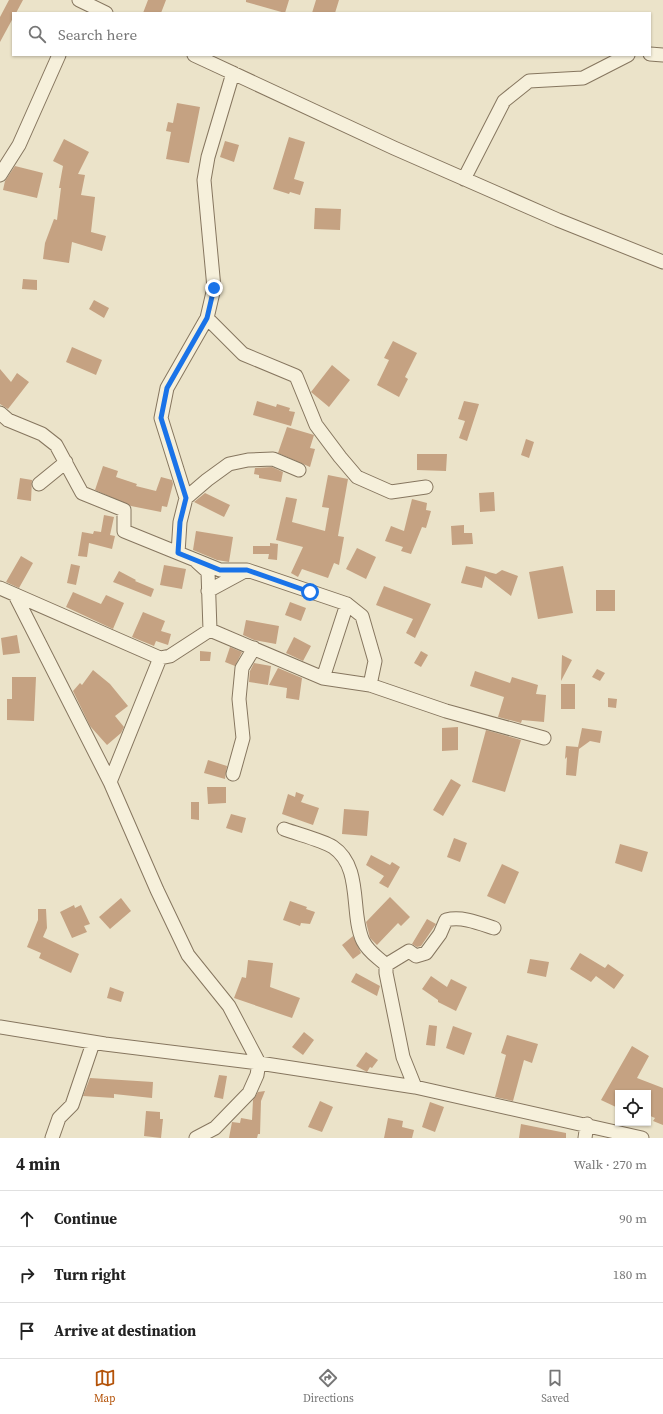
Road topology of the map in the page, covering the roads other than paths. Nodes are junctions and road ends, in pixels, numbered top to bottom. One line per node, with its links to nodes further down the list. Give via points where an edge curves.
1 (80, 5): 2 (street)
2 (103, 12)
3 (651, 54): 4 (street)
4 (663, 55)
5 (59, 56): 9 (street, via 18,145)
6 (196, 56): 8 (street)
7 (626, 56): 10 (street, via 583,78 528,81 504,101)
8 (233, 73): 10 (street); 12 (street, via 208,157 204,180 214,288)
9 (0, 175)
10 (464, 179): 11 (street)
11 (663, 262)
12 (207, 318): 17 (street, via 243,354 296,376 316,425 357,477 391,492); 18 (street, via 167,388 161,418)
13 (0, 413): 14 (street, via 8,420 42,434 56,445)
14 (66, 462): 16 (street); 19 (street, via 82,493 124,510 124,531)
15 (299, 470): 18 (street, via 273,459 229,464)
16 (39, 484)
17 (426, 487)
18 (186, 498): 19 (street, via 180,522)
19 (184, 555): 20 (street, via 220,570); 22 (street, via 202,565 208,572)
20 (247, 570): 22 (street); 24 (street)
21 (0, 588): 23 (street)
22 (208, 591): 25 (street)
23 (15, 594): 27 (street); 32 (street)
24 (347, 604): 28 (street); 29 (street, via 362,616 375,660)
25 (210, 630): 26 (street); 27 (street, via 170,656)
26 (254, 648): 28 (street); 31 (street, via 242,668 238,699 243,738)
27 (160, 658): 32 (street)
28 (323, 678): 29 (street)
29 (370, 685): 30 (street, via 446,711)
30 (544, 738)
31 (233, 774)
32 (110, 782): 38 (street, via 188,955 229,1006)
33 (284, 829): 35 (street, via 332,847 341,854 350,872 356,895 358,926 363,942 373,956)
34 (494, 928): 35 (street, via 466,920 446,920 440,934 426,953 416,956 409,951)
35 (386, 965): 39 (street, via 403,1057)
36 (0, 1027): 37 (street)
37 (93, 1043): 38 (street); 41 (street, via 72,1105 59,1118)
38 (259, 1063): 39 (street); 42 (street, via 249,1093 215,1128)
39 (415, 1086): 40 (street)
40 (587, 1124): 43 (street); 44 (street)
41 (52, 1138)
42 (196, 1138)
43 (585, 1138)
44 (642, 1138)

